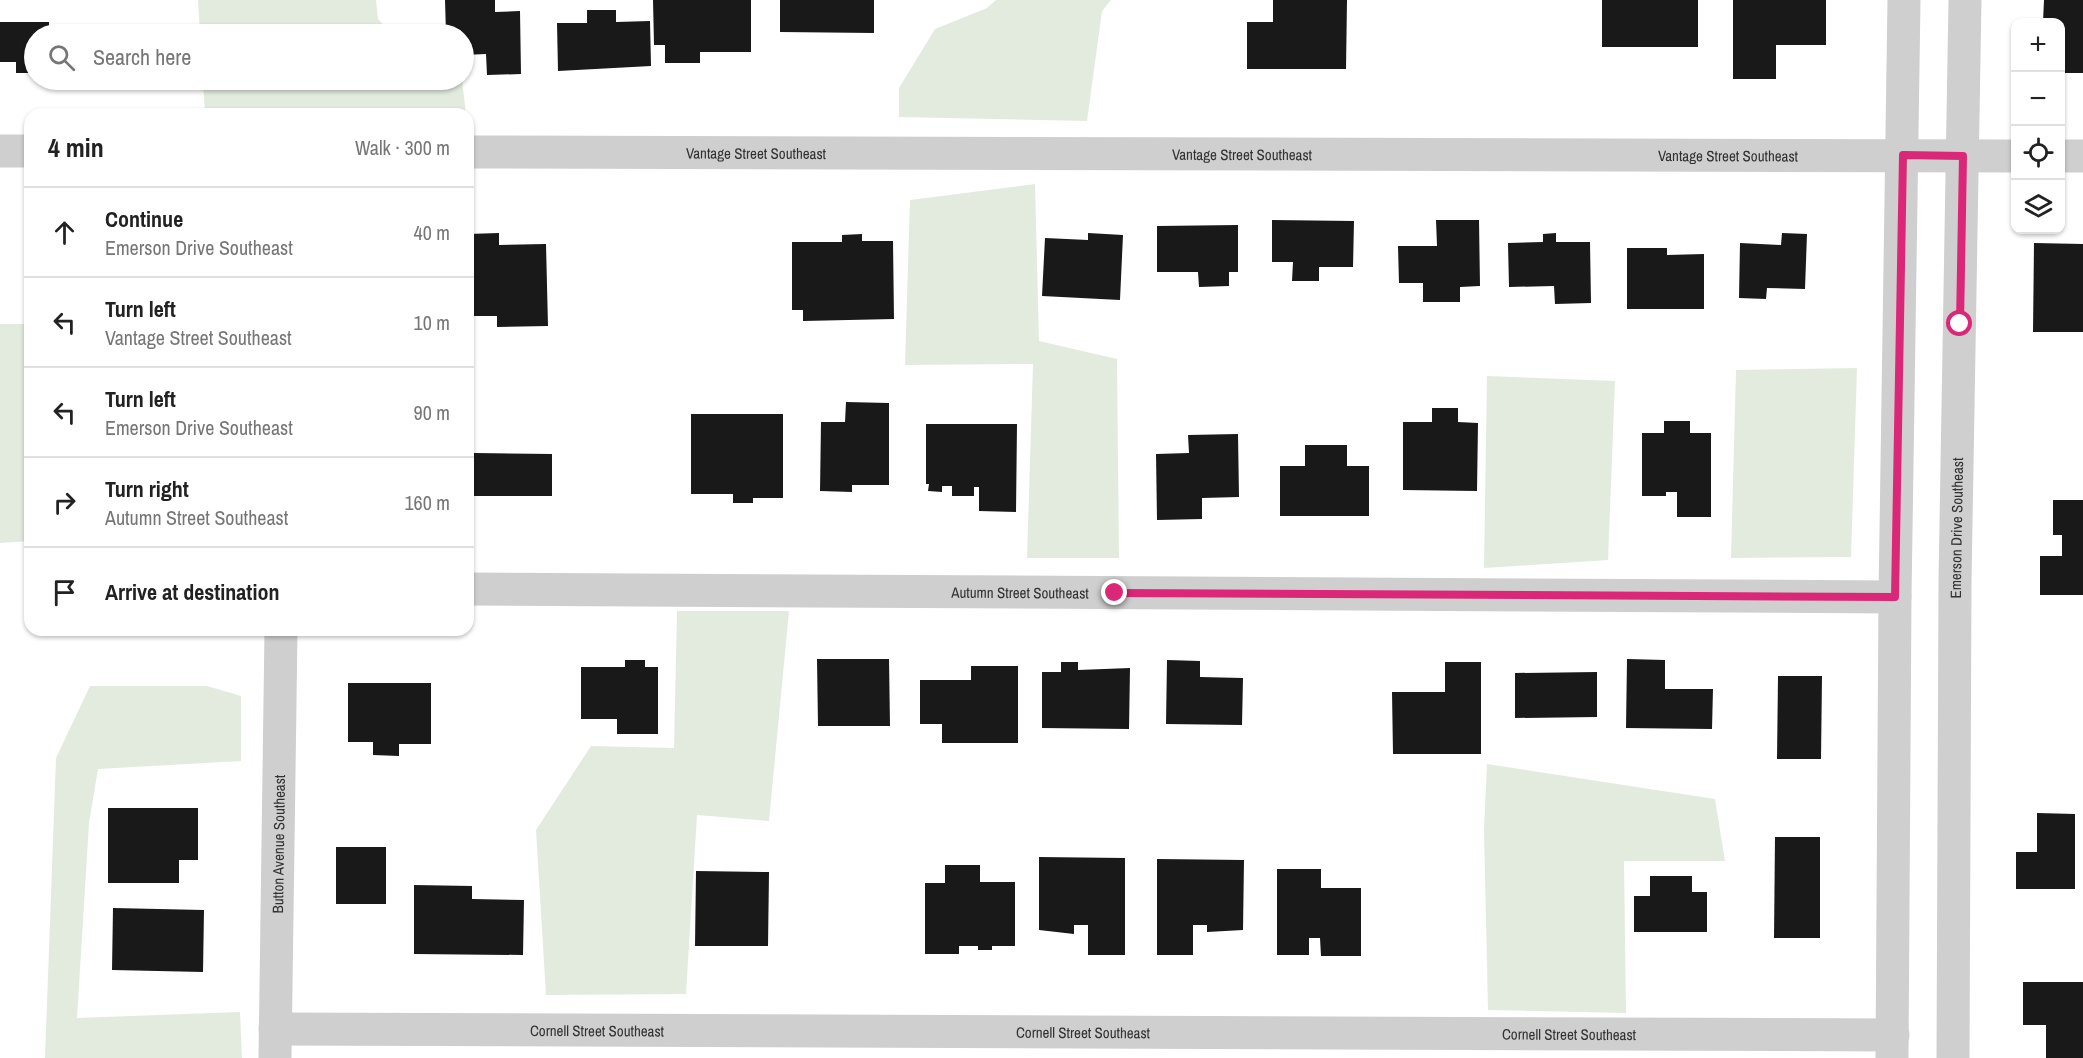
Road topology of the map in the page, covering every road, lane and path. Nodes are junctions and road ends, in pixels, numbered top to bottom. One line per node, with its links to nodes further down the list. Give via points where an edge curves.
1 (1904, 0): 6 (street)
2 (1965, 0): 7 (street, Emerson Drive Southeast)
3 (0, 151): 4 (street)
4 (24, 151)
5 (474, 152): 6 (street, Vantage Street Southeast)
6 (1903, 155): 7 (street, Vantage Street Southeast); 12 (street)
7 (1963, 156): 8 (street, Vantage Street Southeast); 16 (street, Emerson Drive Southeast, via 1955,582)
8 (2011, 156)
9 (2065, 156): 10 (street)
10 (2083, 156)
11 (474, 589): 12 (street, Autumn Street Southeast)
12 (1895, 597): 15 (street)
13 (281, 636): 14 (street, Button Avenue Southeast)
14 (275, 1043): 15 (street, Cornell Street Southeast)
15 (1892, 1046)
16 (1953, 1058)

